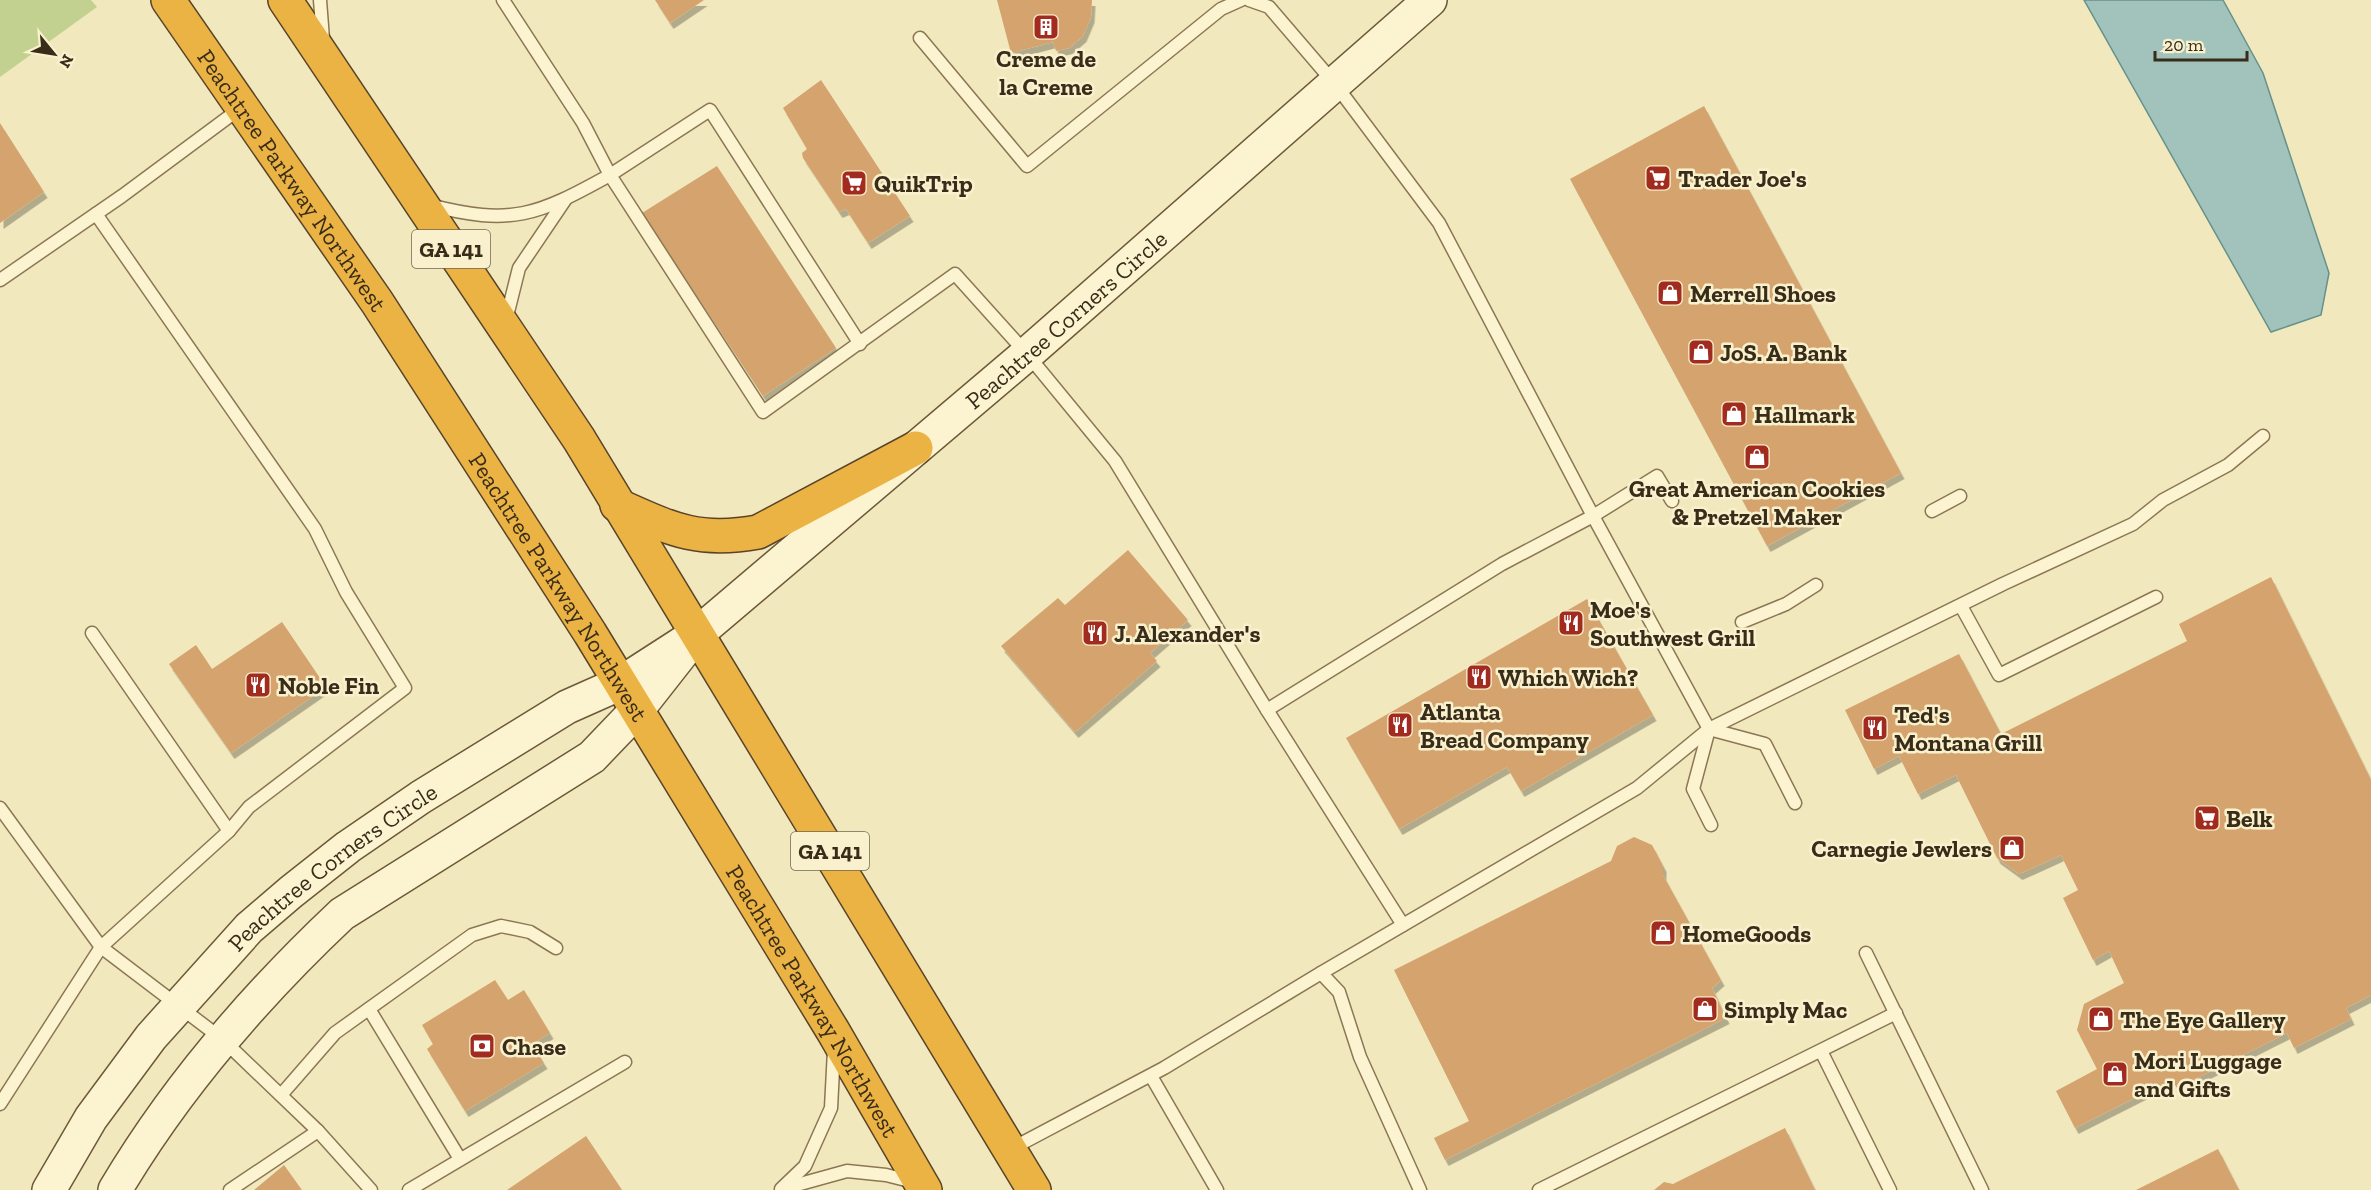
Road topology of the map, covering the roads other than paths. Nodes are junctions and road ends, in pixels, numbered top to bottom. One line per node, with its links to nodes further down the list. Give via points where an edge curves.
1 (168, 0): 11 (highway, Peachtree Parkway Northwest)
2 (285, 0): 9 (highway, GA 141)
3 (320, 0): 9 (lane)
4 (503, 0): 12 (lane, via 583,123)
5 (1241, 0): 8 (lane, via 1221,9 1027,166)
6 (1249, 0): 10 (lane, via 1269,7)
7 (1430, 0): 10 (street, Peachtree Corners Circle)
8 (920, 38)
9 (326, 58): 14 (highway, GA 141)
10 (1335, 84): 19 (street, Peachtree Corners Circle); 26 (lane, via 1439,223)
11 (243, 106): 15 (lane); 33 (highway, Peachtree Parkway Northwest, via 377,302)
12 (610, 175): 13 (lane); 18 (lane, via 710,110); 18 (lane, via 763,412)
13 (566, 200): 14 (lane, via 508,217 468,214); 17 (lane, via 519,268)
14 (422, 203): 17 (highway, GA 141)
15 (96, 214): 16 (lane); 40 (lane, via 315,530 346,592 405,688 249,807)
16 (0, 280)
17 (504, 330): 24 (highway, GA 141, via 579,439)
18 (860, 344): 19 (lane, via 955,274)
19 (1027, 354): 21 (street, Peachtree Corners Circle); 35 (lane, via 1115,461)
20 (2263, 435): 29 (lane, via 2228,465 2163,500 2133,524)
21 (916, 448): 24 (highway, via 758,532 697,536); 32 (street, Peachtree Corners Circle)
22 (1960, 496): 25 (lane)
23 (1672, 501): 26 (lane, via 1657,476)
24 (617, 505): 32 (highway, GA 141)
25 (1932, 511)
26 (1593, 516): 35 (lane, via 1502,564); 36 (lane)
27 (1816, 585): 30 (lane, via 1786,604)
28 (2156, 597): 29 (lane, via 1999,675)
29 (1961, 606): 36 (lane)
30 (1742, 622)
31 (92, 633): 40 (lane)
32 (697, 634): 33 (street, Peachtree Corners Circle); 34 (street, Peachtree Corners Circle); 57 (highway, GA 141)
33 (621, 683): 34 (highway, Peachtree Parkway Northwest); 46 (street, Peachtree Corners Circle, via 567,707 348,847 249,928)
34 (637, 710): 49 (highway, Peachtree Parkway Northwest); 50 (street, Peachtree Corners Circle, via 592,757 342,914)
35 (1267, 710): 41 (lane)
36 (1709, 729): 37 (lane, via 1765,744); 39 (lane, via 1693,789); 41 (lane, via 1637,788)
37 (1795, 803)
38 (0, 808): 42 (lane)
39 (1711, 825)
40 (229, 831): 42 (lane)
41 (1403, 925): 45 (lane)
42 (101, 947): 46 (lane); 55 (lane)
43 (556, 948): 47 (lane, via 530,932 501,926 472,935)
44 (1866, 953): 48 (lane)
45 (1321, 973): 53 (lane); 67 (lane, via 1338,992 1360,1058)
46 (176, 1006): 50 (lane); 60 (street, Peachtree Corners Circle, via 91,1118)
47 (369, 1009): 54 (lane, via 336,1033); 58 (lane)
48 (1896, 1014): 51 (lane); 70 (lane)
49 (833, 1031): 59 (highway, Peachtree Parkway Northwest); 59 (lane, via 831,1108 805,1166 781,1189 847,1171 886,1175)
50 (222, 1039): 54 (lane); 61 (street, Peachtree Corners Circle, via 161,1118)
51 (1821, 1051): 68 (lane); 69 (lane)
52 (625, 1062): 58 (lane)
53 (1151, 1076): 57 (lane); 66 (lane)
54 (281, 1095): 56 (lane)
55 (0, 1104)
56 (318, 1131): 62 (lane); 63 (lane)
57 (1010, 1149): 65 (highway, GA 141)
58 (460, 1159): 64 (lane)
59 (923, 1187)
60 (49, 1190)
61 (115, 1190)
62 (230, 1190)
63 (370, 1190)
64 (409, 1190)
65 (1034, 1190)
66 (1217, 1190)
67 (1420, 1190)
68 (1539, 1190)
69 (1890, 1190)
70 (1982, 1190)

